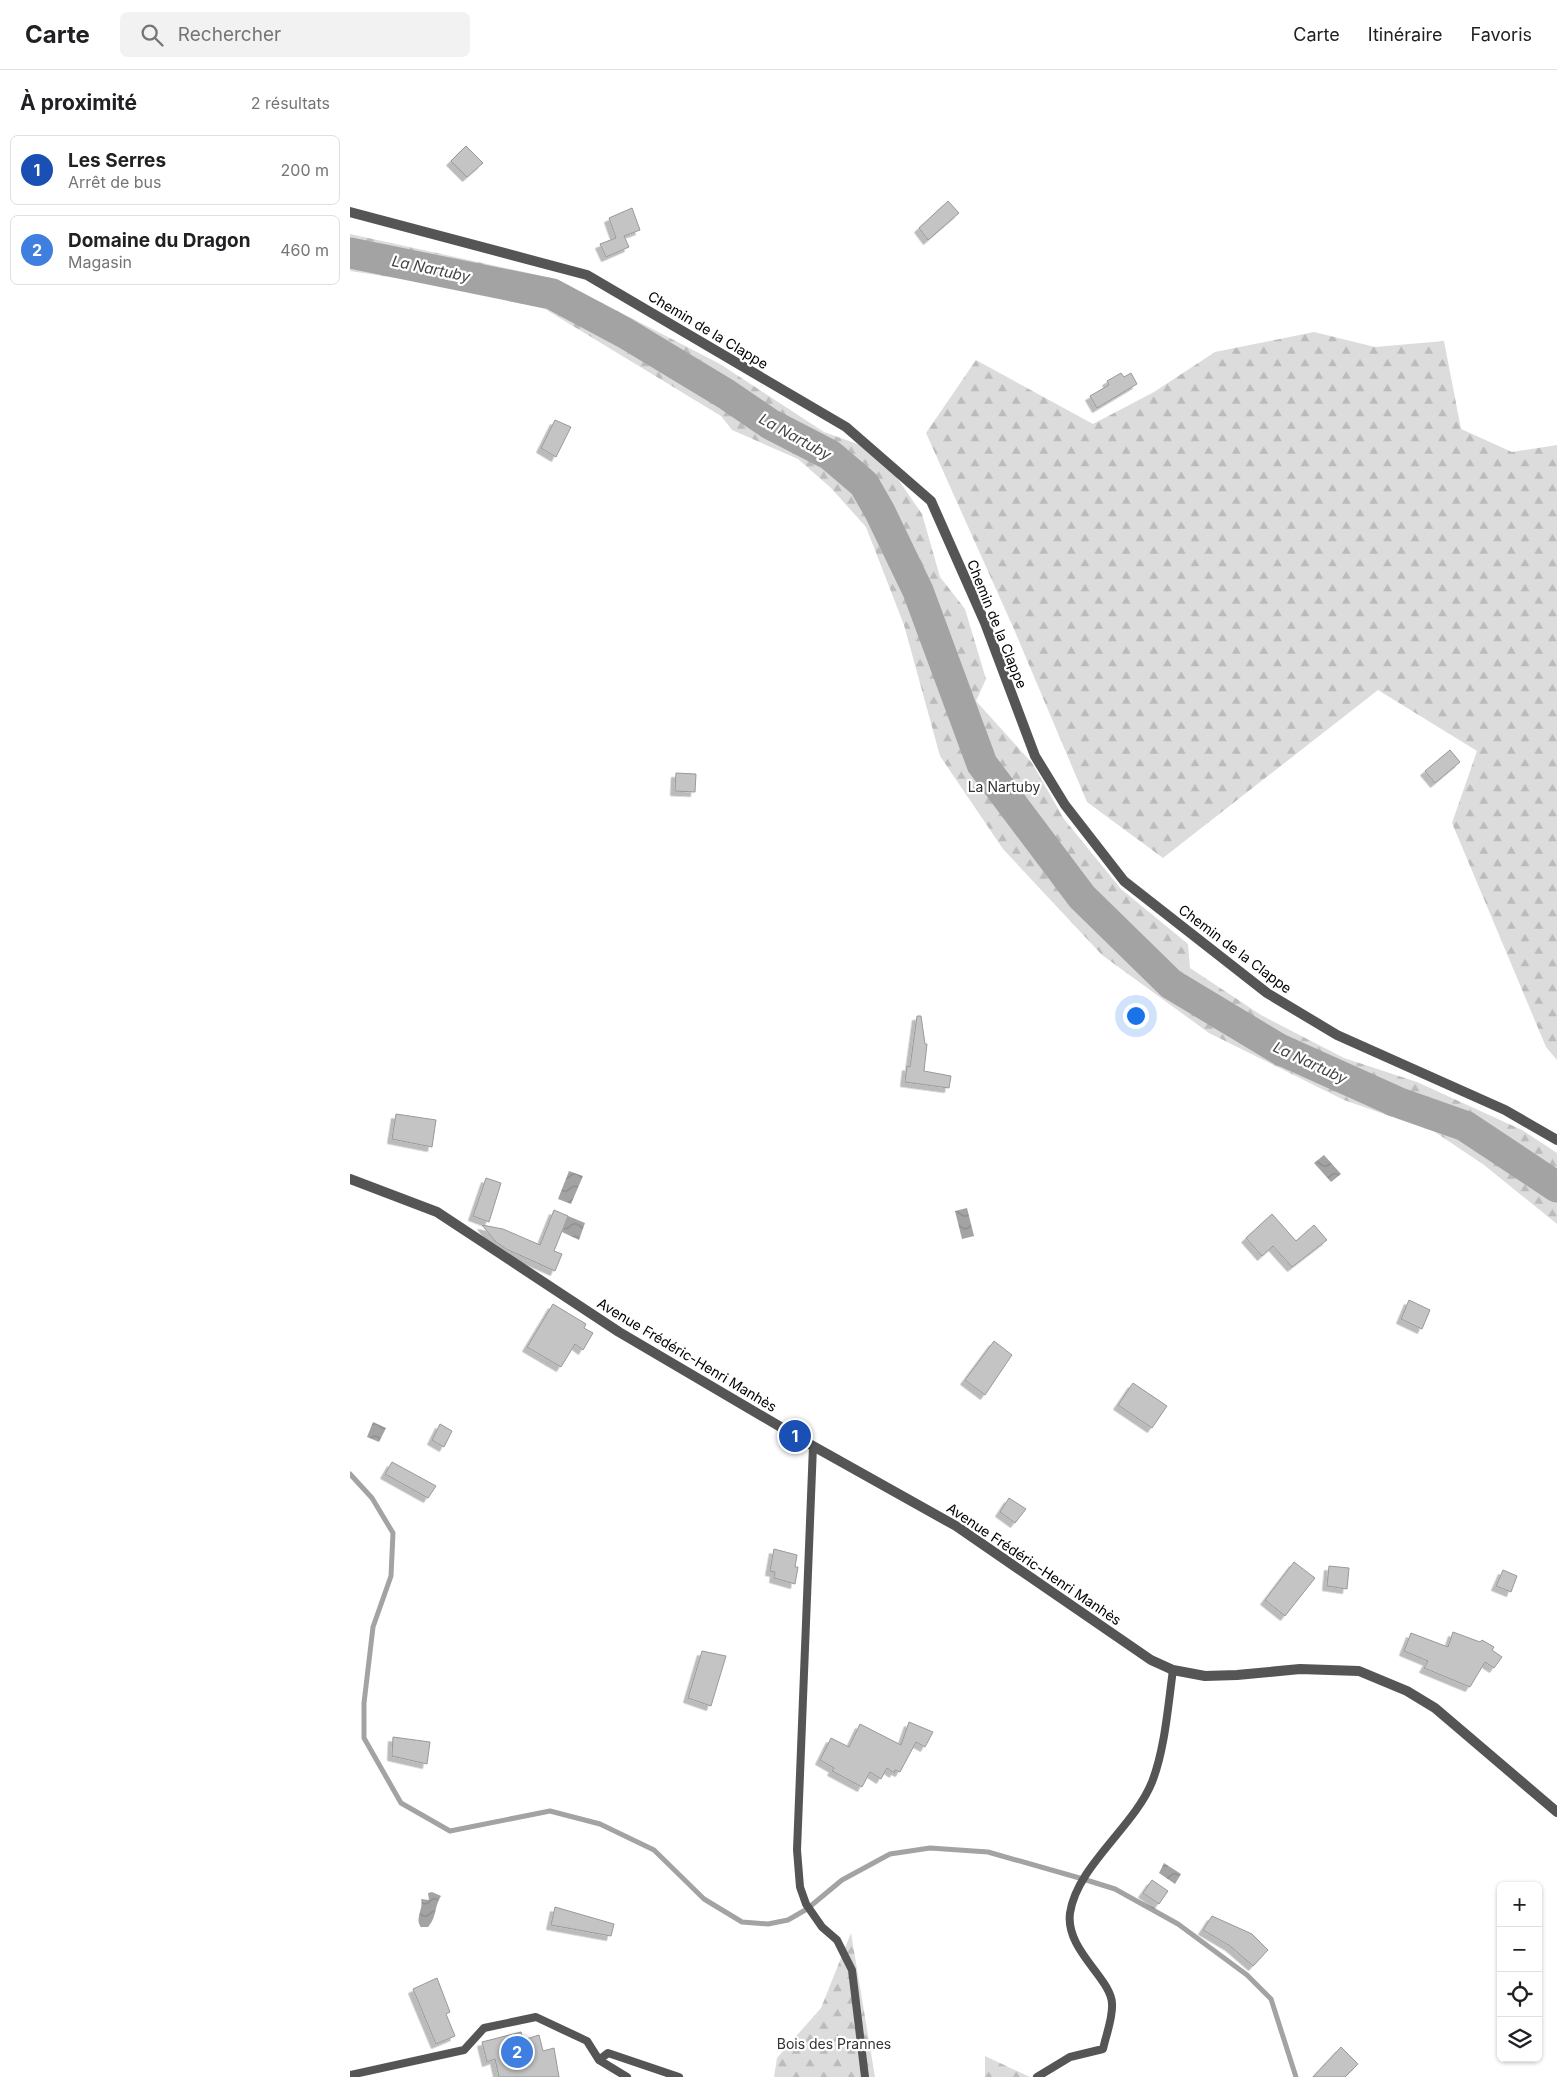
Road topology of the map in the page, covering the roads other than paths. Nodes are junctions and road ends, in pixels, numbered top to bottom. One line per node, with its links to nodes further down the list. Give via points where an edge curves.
1 (350, 212): 2 (street, Chemin de la Clappe, via 587,275 846,427 931,501 985,623 1035,756 1065,805 1124,881 1267,993 1337,1035 1505,1110)
2 (1557, 1140)
3 (350, 1179): 4 (street, Avenue Frédéric-Henri Manhès, via 437,1212 619,1332)
4 (813, 1446): 5 (street, Avenue Frédéric-Henri Manhès, via 956,1526 1150,1660); 11 (lane, via 797,1850 800,1887 806,1904 822,1927 838,1940 852,1970)
5 (1173, 1670): 6 (street, Avenue Frédéric-Henri Manhès, via 1205,1676 1300,1669 1359,1671 1407,1691 1435,1708); 12 (lane, via 1152,1782 1124,1827 1083,1879 1070,1913 1072,1932 1081,1953 1113,2003 1103,2049 1070,2057)
6 (1557, 1812)
7 (599, 2060): 8 (lane, via 587,2041 536,2017 484,2028 464,2050); 9 (lane); 10 (lane, via 608,2053)
8 (350, 2075)
9 (627, 2077)
10 (679, 2077)
11 (865, 2077)
12 (1037, 2077)

